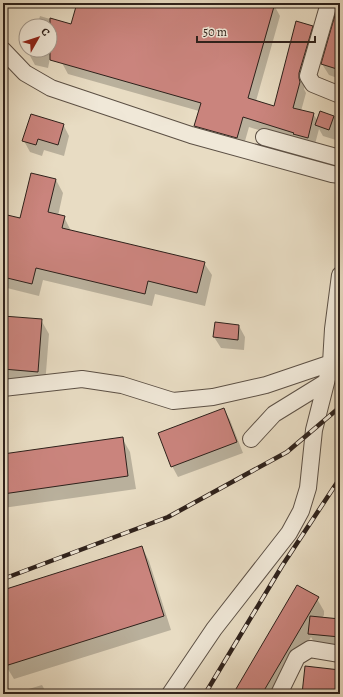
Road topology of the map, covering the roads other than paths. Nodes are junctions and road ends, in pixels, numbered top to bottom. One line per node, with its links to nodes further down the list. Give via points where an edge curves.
1 (329, 3): 3 (street, via 308,76 313,84)
2 (3, 50): 6 (street, via 25,72 51,88 192,135)
3 (340, 95)
4 (264, 137): 5 (street)
5 (338, 152): 6 (street)
6 (336, 174)
7 (340, 275): 8 (street)
8 (331, 363): 9 (street); 10 (street, via 266,385 213,397 173,401 122,385 82,380)
9 (326, 382): 11 (street, via 274,414); 13 (street, via 314,430 308,488 302,511 289,534 214,629)
10 (3, 388)
11 (251, 438)
12 (340, 654): 14 (street, via 310,649 297,657)
13 (170, 694)
14 (279, 694)

